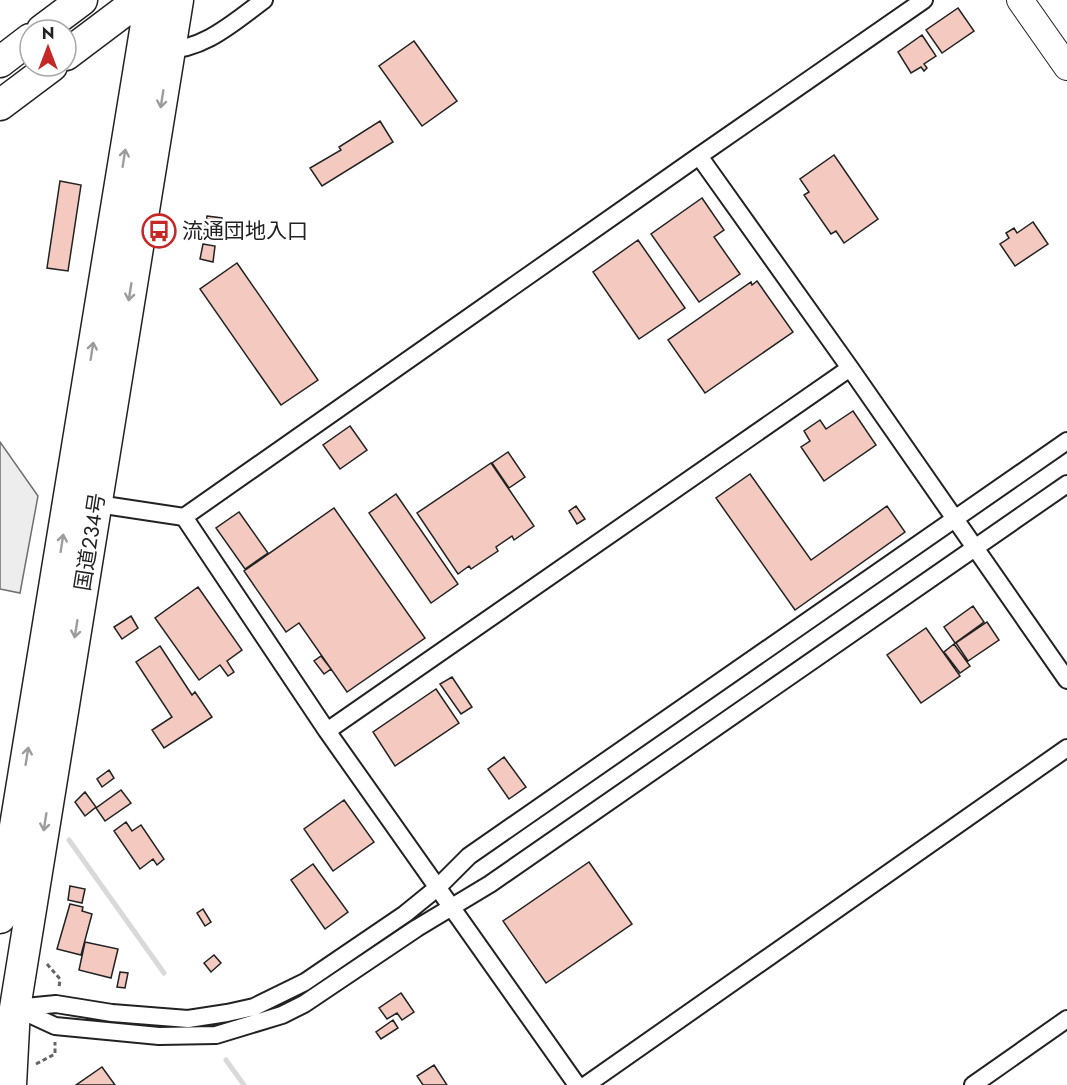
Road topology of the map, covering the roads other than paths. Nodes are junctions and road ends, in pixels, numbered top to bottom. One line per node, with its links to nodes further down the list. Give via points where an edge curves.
1 (82, 0): 8 (highway)
2 (139, 0): 9 (highway)
3 (150, 0): 11 (highway, 国道234号)
4 (178, 0): 11 (highway, 国道234号)
5 (264, 0): 11 (street, via 208,41)
6 (924, 0): 16 (street)
7 (1020, 0): 13 (main road)
8 (58, 18)
9 (78, 46)
10 (18, 48): 12 (highway)
11 (156, 50): 20 (highway, 国道234号)
12 (0, 62)
13 (1067, 67)
14 (36, 78): 15 (highway)
15 (0, 105)
16 (699, 156): 17 (street); 21 (street)
17 (850, 368): 22 (street); 25 (street)
18 (1067, 441): 22 (street)
19 (1067, 484): 23 (street)
20 (82, 502): 21 (street); 29 (highway, 国道234号, one-way to 20); 30 (highway, 国道234号, one-way to 30)
21 (184, 517): 25 (street)
22 (955, 519): 23 (street); 27 (street, via 469,855)
23 (976, 548): 24 (street); 28 (street)
24 (1067, 680)
25 (327, 731): 27 (street)
26 (1067, 748): 34 (street)
27 (437, 888): 28 (street); 30 (street, via 405,915 305,982 254,1007 188,1019 56,1004)
28 (452, 907): 30 (street, via 304,1004 282,1015 216,1035 159,1036 55,1026); 33 (street)
29 (0, 918)
30 (15, 1008): 32 (highway, 国道234号)
31 (1067, 1019): 35 (street)
32 (11, 1085)
33 (577, 1085)
34 (585, 1085)
35 (973, 1085)

